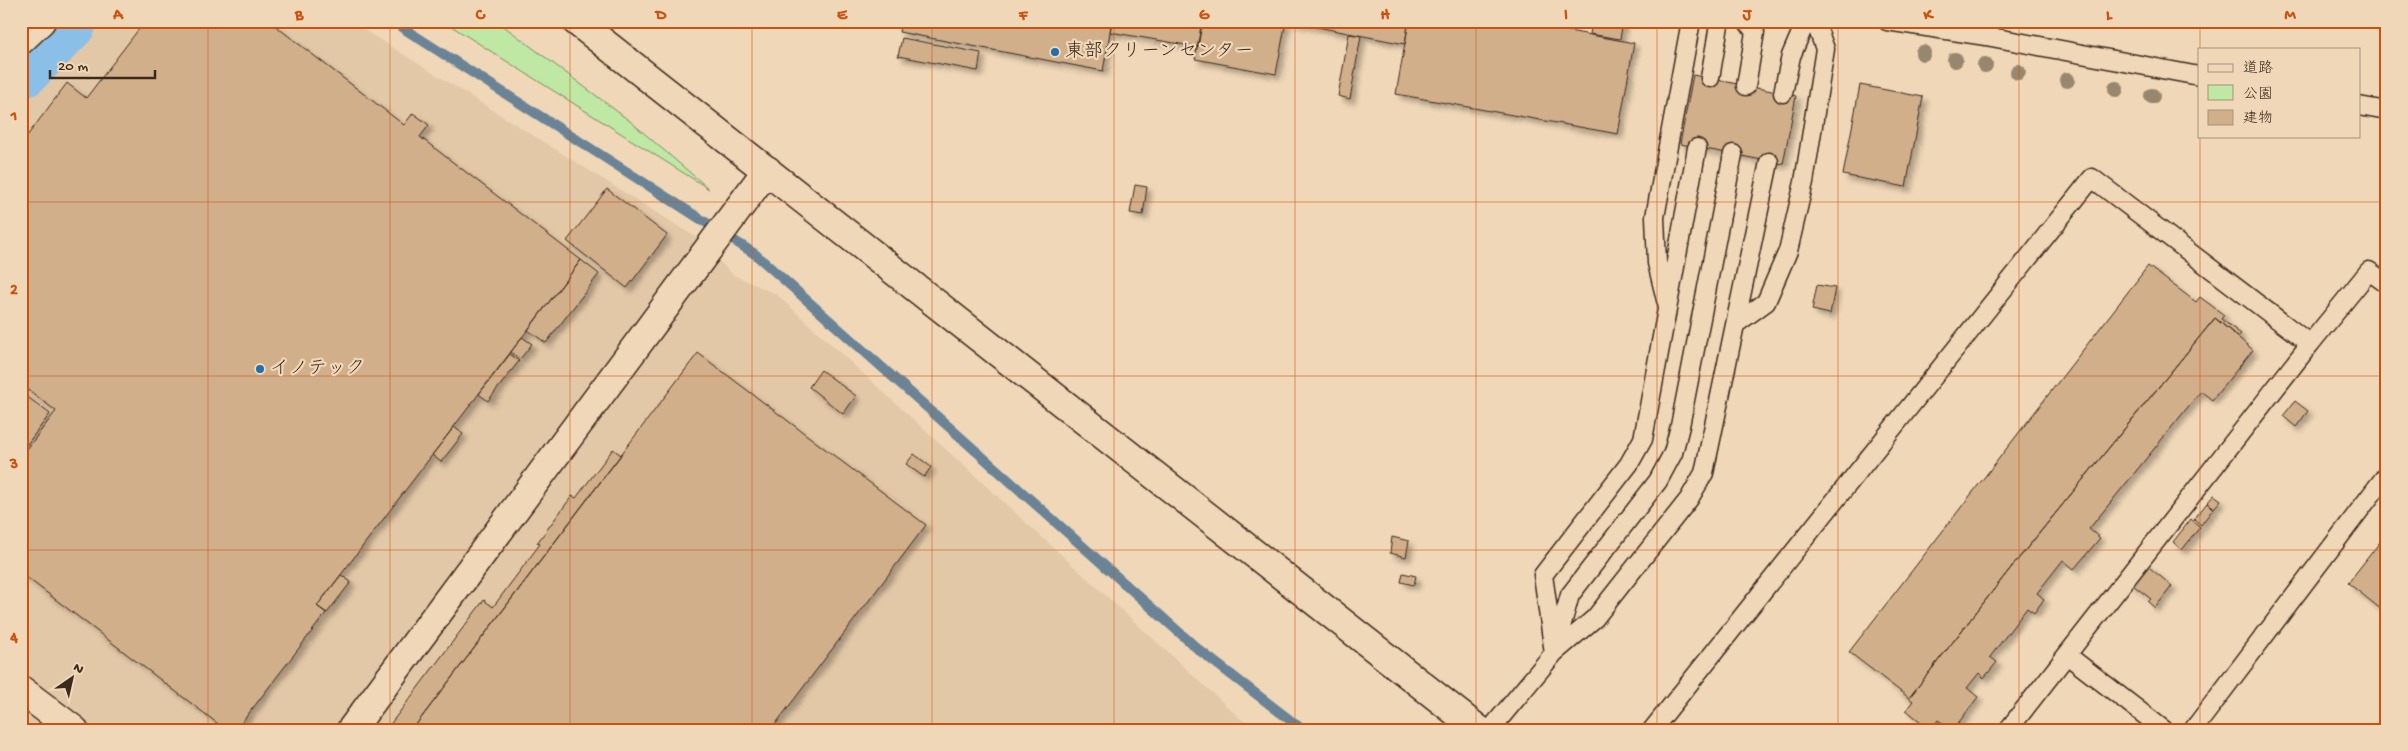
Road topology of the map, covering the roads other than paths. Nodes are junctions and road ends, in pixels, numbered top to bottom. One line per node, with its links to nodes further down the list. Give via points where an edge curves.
1 (41, 21): 10 (street)
2 (576, 21): 20 (street)
3 (1691, 21): 22 (lane, via 1655,217 1657,262)
4 (1716, 21): 12 (lane, via 1719,25)
5 (1747, 21): 13 (lane, via 1755,32)
6 (1806, 21): 14 (lane, via 1791,56)
7 (1815, 21): 23 (lane, via 1826,49 1804,182 1788,251 1766,302)
8 (1887, 21): 9 (lane)
9 (1987, 29): 11 (lane)
10 (21, 40)
11 (2198, 76)
12 (1710, 78)
13 (1746, 86)
14 (1783, 93)
15 (2360, 106): 16 (lane)
16 (2387, 111)
17 (1697, 148): 22 (lane)
18 (1733, 154): 26 (lane, via 1673,454 1658,480 1570,595)
19 (1769, 162): 23 (lane)
20 (767, 170): 31 (street); 32 (street)
21 (2387, 284): 24 (lane, via 2369,271)
22 (1667, 306): 26 (lane, via 1643,439 1629,464 1543,575)
23 (1737, 323): 26 (lane, via 1704,473 1689,499 1595,618)
24 (2310, 344): 27 (lane); 29 (lane, via 2092,178)
25 (2387, 474): 36 (lane)
26 (1554, 653): 33 (lane)
27 (2068, 655): 34 (lane); 35 (lane)
28 (21, 690): 30 (street)
29 (1653, 729)
30 (74, 730)
31 (351, 730)
32 (1479, 730)
33 (1490, 730)
34 (2008, 730)
35 (2164, 730)
36 (2193, 730)

